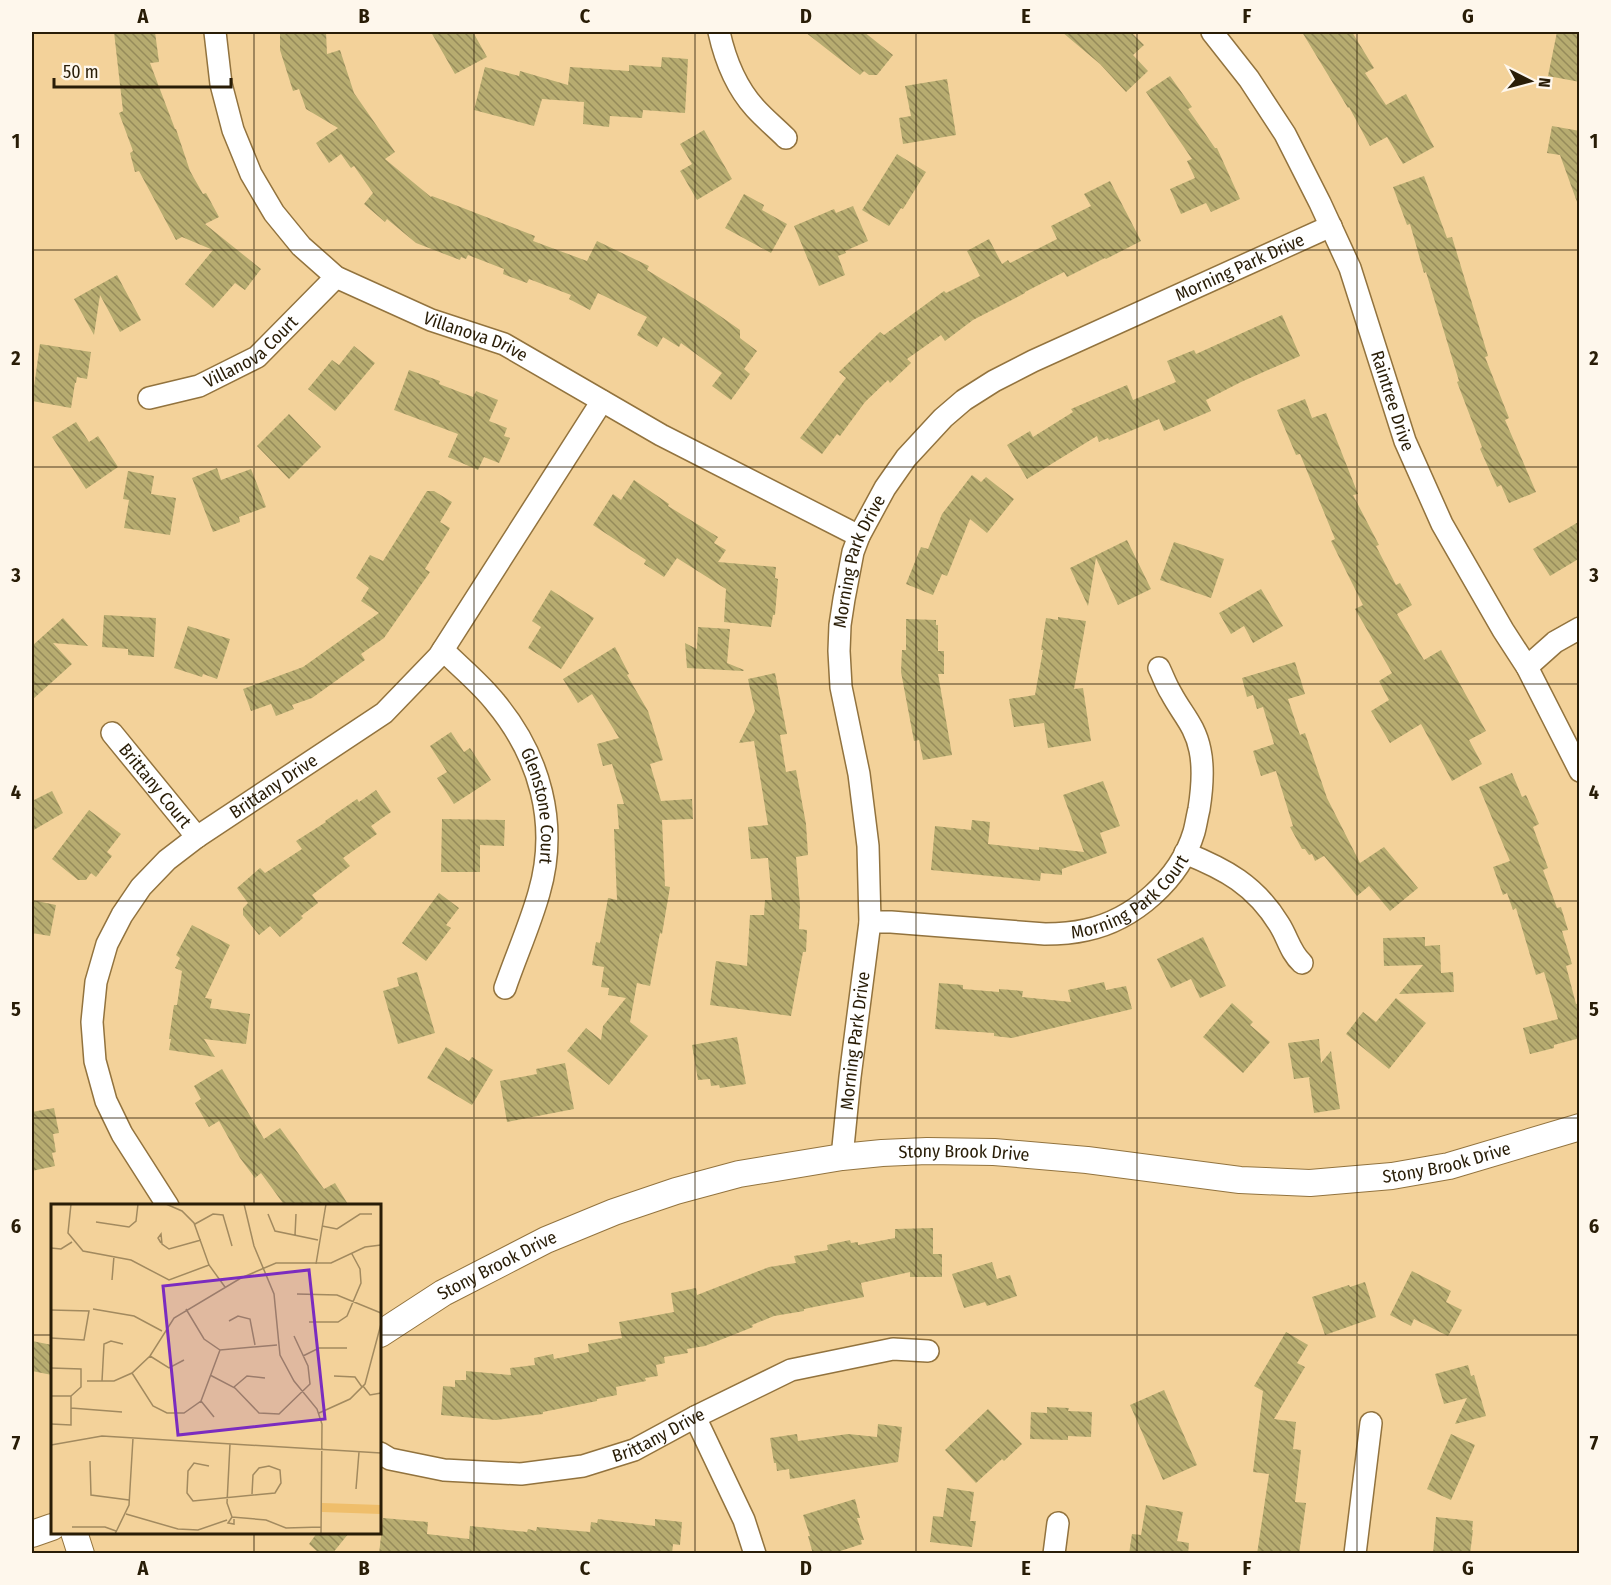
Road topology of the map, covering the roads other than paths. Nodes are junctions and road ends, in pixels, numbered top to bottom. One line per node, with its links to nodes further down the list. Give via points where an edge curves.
1 (215, 32): 6 (street, Villanova Drive, via 220,84 251,174 274,213 301,246)
2 (719, 32): 4 (street, via 742,92)
3 (1212, 32): 5 (street, Raintree Drive, via 1285,134)
4 (786, 138)
5 (1331, 226): 9 (street, Morning Park Drive, via 1033,361 964,400 906,458); 12 (street, Raintree Drive, via 1350,268 1405,441 1442,524)
6 (336, 277): 7 (street, Villanova Court, via 257,357 200,386); 8 (street, Villanova Drive, via 431,320 504,344)
7 (149, 398)
8 (602, 401): 9 (street, Villanova Drive); 11 (street, Brittany Drive)
9 (859, 536): 18 (street, Morning Park Drive, via 844,598 839,651 868,846)
10 (1580, 628): 12 (street)
11 (443, 650): 16 (street, Brittany Drive, via 384,713); 20 (street, Glenstone Court, via 494,700 516,729 534,764 544,799 545,864 539,893)
12 (1527, 667): 15 (street, Raintree Drive)
13 (1159, 668): 17 (street, Morning Park Court, via 1188,718 1200,753 1201,799 1195,831)
14 (112, 734): 16 (street, Brittany Court)
15 (1580, 771)
16 (197, 837): 23 (street, Brittany Drive, via 141,887 122,915 96,982 92,1022 95,1061 106,1101)
17 (1185, 852): 18 (street, Morning Park Court, via 1170,878 1150,897 1124,916 1088,930 1045,934); 19 (street, via 1217,866 1257,894)
18 (870, 922): 22 (street, Morning Park Drive)
19 (1302, 963)
20 (505, 988)
21 (1580, 1127): 22 (street, Stony Brook Drive, via 1449,1166 1310,1184 1240,1180 994,1152 927,1151)
22 (842, 1157): 24 (street, Stony Brook Drive, via 739,1174 614,1212 546,1240 443,1293)
23 (164, 1204)
24 (381, 1333)
25 (928, 1351): 26 (street, Brittany Drive, via 894,1349 792,1370)
26 (695, 1417): 28 (street, Brittany Drive, via 634,1450 583,1466 522,1474 444,1470); 34 (street, via 744,1520)
27 (1371, 1423): 36 (street)
28 (381, 1454)
29 (1058, 1523): 35 (street)
30 (51, 1527): 31 (street)
31 (32, 1534)
32 (74, 1534): 33 (street)
33 (81, 1554)
34 (755, 1554)
35 (1054, 1554)
36 (1355, 1554)

